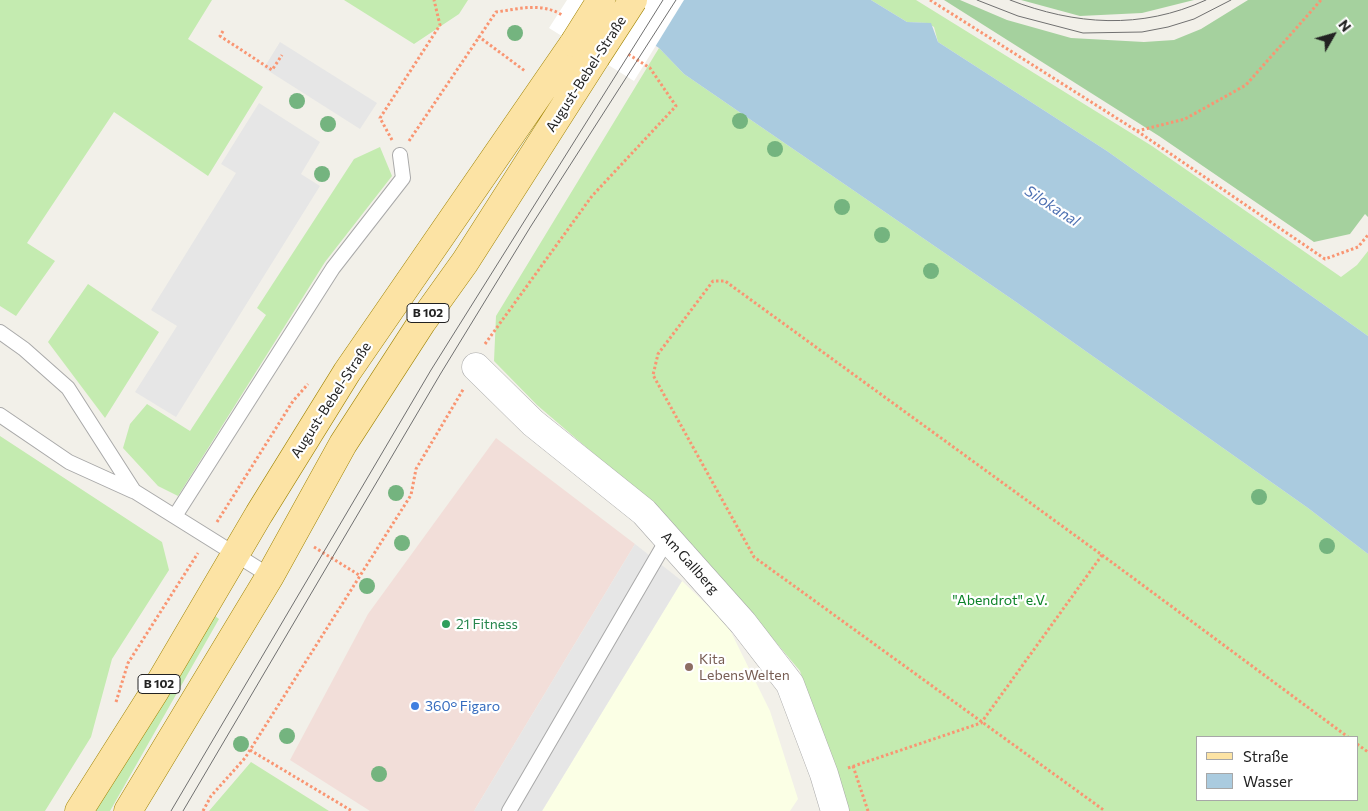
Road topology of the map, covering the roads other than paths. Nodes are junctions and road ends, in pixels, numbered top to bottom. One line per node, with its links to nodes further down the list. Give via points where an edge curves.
1 (601, 0): 3 (main road, August-Bebel-Straße / B 102, bridge)
2 (633, 0): 3 (main road, August-Bebel-Straße / B 102, bridge)
3 (585, 50): 11 (main road, August-Bebel-Straße / B 102, via 347,372); 12 (main road, August-Bebel-Straße / B 102, via 466,262 422,322 343,444)
4 (400, 155): 9 (lane, via 404,178 334,268)
5 (0, 332): 8 (lane, via 68,388)
6 (476, 367): 10 (street, Am Gallberg, via 532,423 644,512)
7 (0, 415): 8 (lane, via 69,462)
8 (134, 491): 9 (lane)
9 (175, 516): 11 (lane)
10 (668, 538): 15 (lane); 16 (street, Am Gallberg, via 743,623 790,684 824,774)
11 (236, 554): 12 (lane); 13 (main road, August-Bebel-Straße / B 102)
12 (270, 576): 14 (main road, August-Bebel-Straße / B 102)
13 (79, 811)
14 (128, 811)
15 (509, 811)
16 (834, 811)

